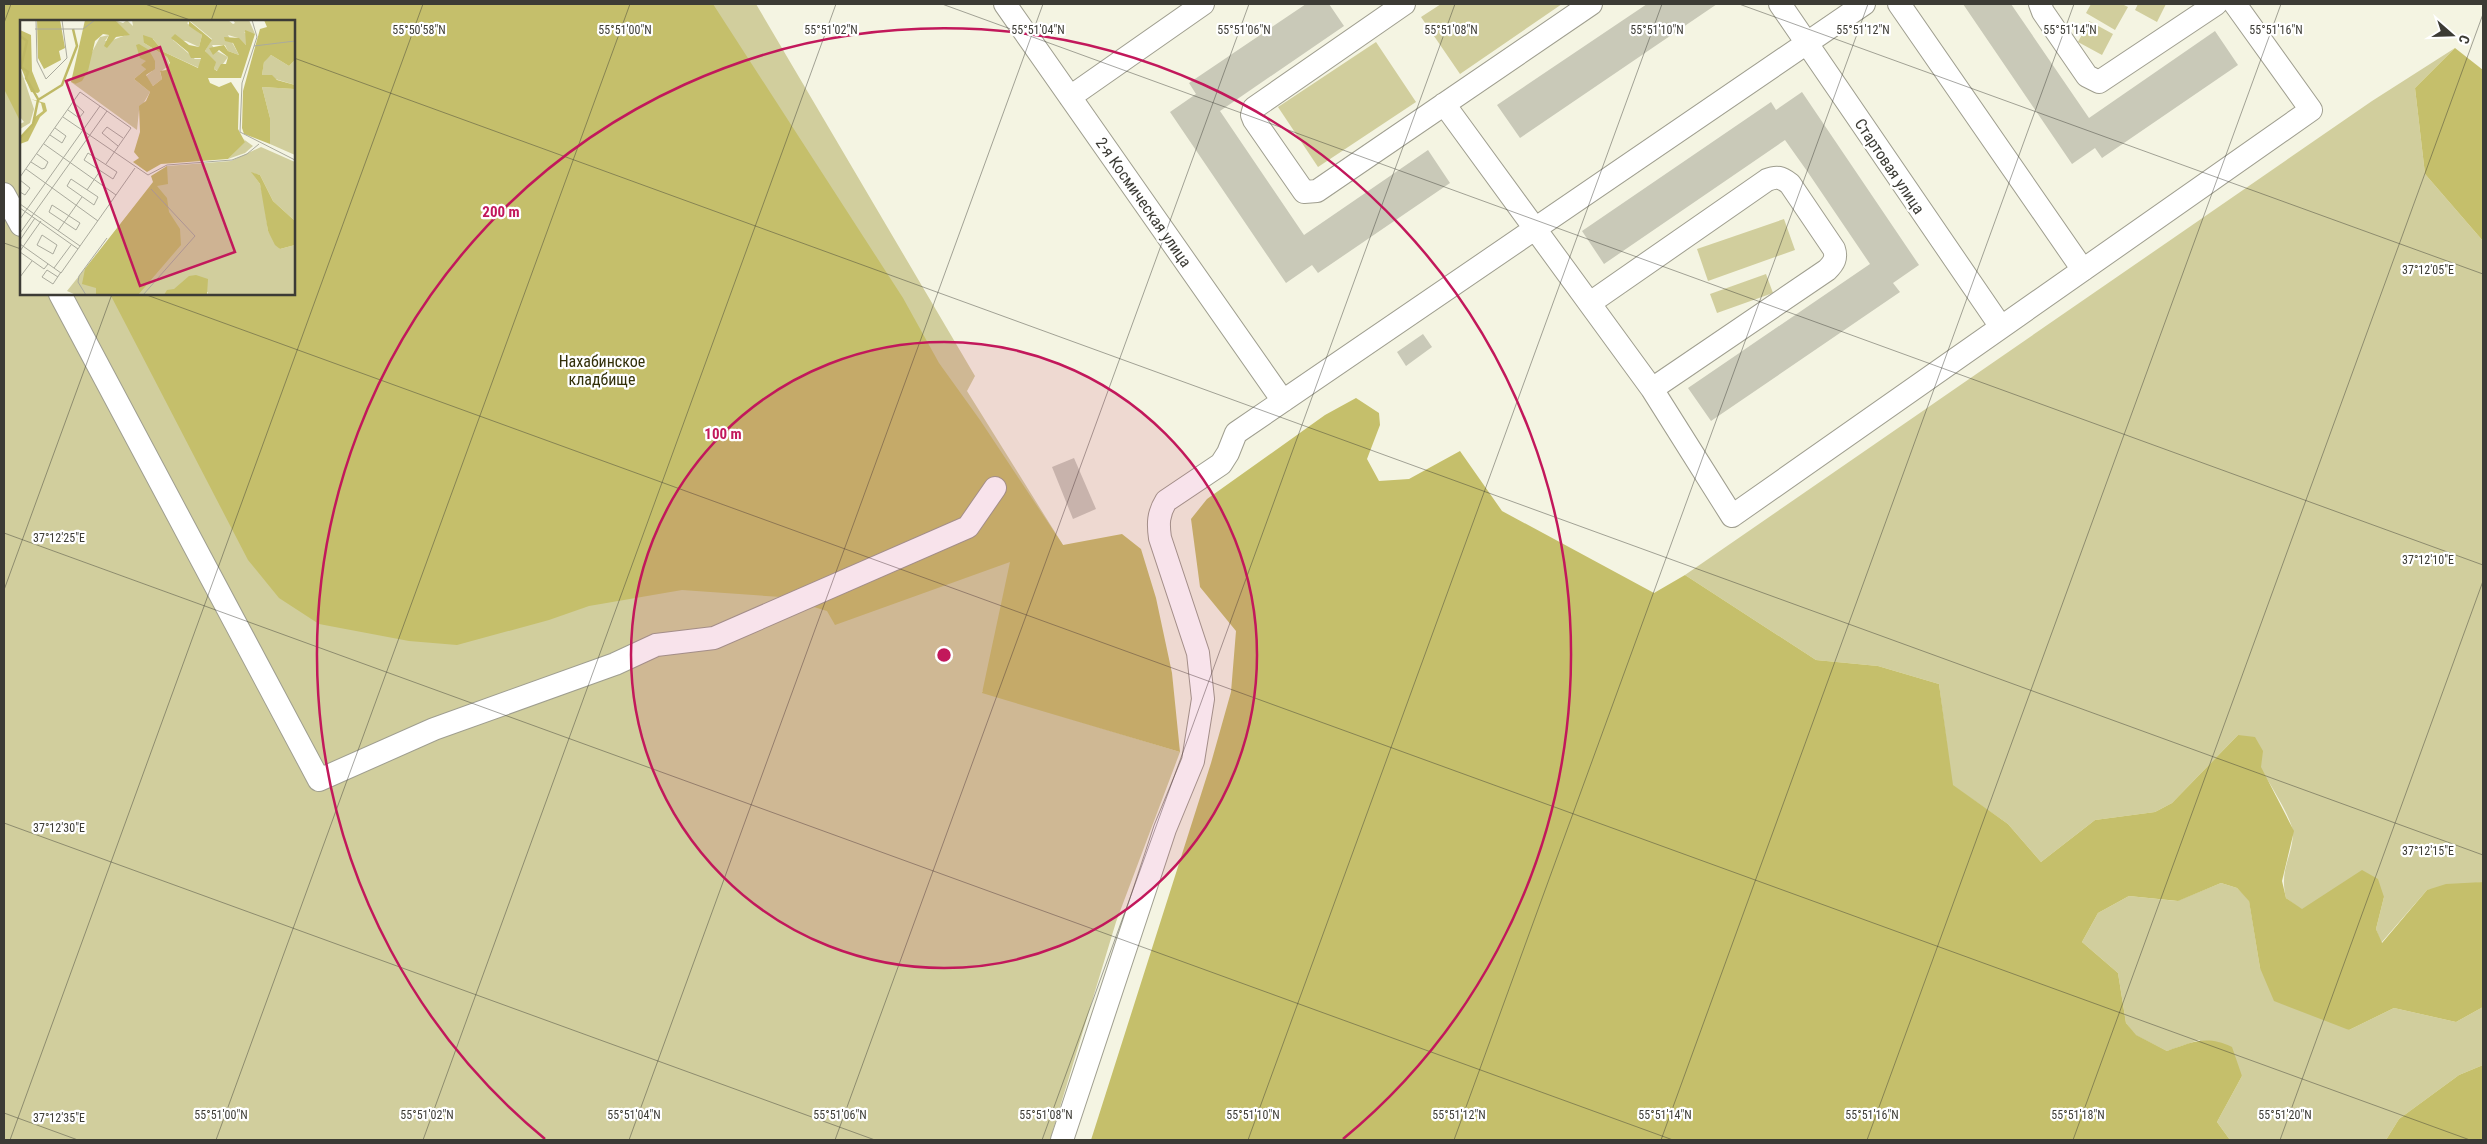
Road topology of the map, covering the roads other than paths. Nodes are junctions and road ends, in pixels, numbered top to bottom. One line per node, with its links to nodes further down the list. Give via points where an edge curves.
1 (1005, 4): 12 (street, 2-я Космическая улица)
2 (1202, 4): 12 (street)
3 (1591, 4): 13 (street)
4 (1780, 4): 11 (street, Стартовая улица)
5 (1864, 4): 11 (street)
6 (1899, 4): 17 (street)
7 (2040, 4): 8 (street, via 2087,76 2099,82)
8 (2216, 4)
9 (2234, 4): 17 (street, via 2310,110)
10 (1388, 8): 13 (street, via 1257,104 1252,115 1254,120 1299,187 1310,193)
11 (1807, 43): 16 (street); 20 (street, Стартовая улица)
12 (1070, 96): 22 (street, 2-я Космическая улица)
13 (1444, 104): 16 (street)
14 (4, 194): 15 (street)
15 (20, 223)
16 (1535, 228): 19 (street); 22 (street)
17 (2083, 270): 20 (street)
18 (61, 295): 23 (street, via 319,780 434,729 615,664 656,645 714,638 968,527)
19 (1590, 304): 21 (street); 21 (street, via 1766,180 1775,176 1790,184 1834,249 1833,263)
20 (2001, 328): 21 (street, via 1732,516)
21 (1652, 390)
22 (1282, 401): 24 (street, via 1236,432 1221,464 1166,501 1160,510 1160,538 1198,653 1202,699 1193,761 1164,829)
23 (995, 488)
24 (1062, 1140)

